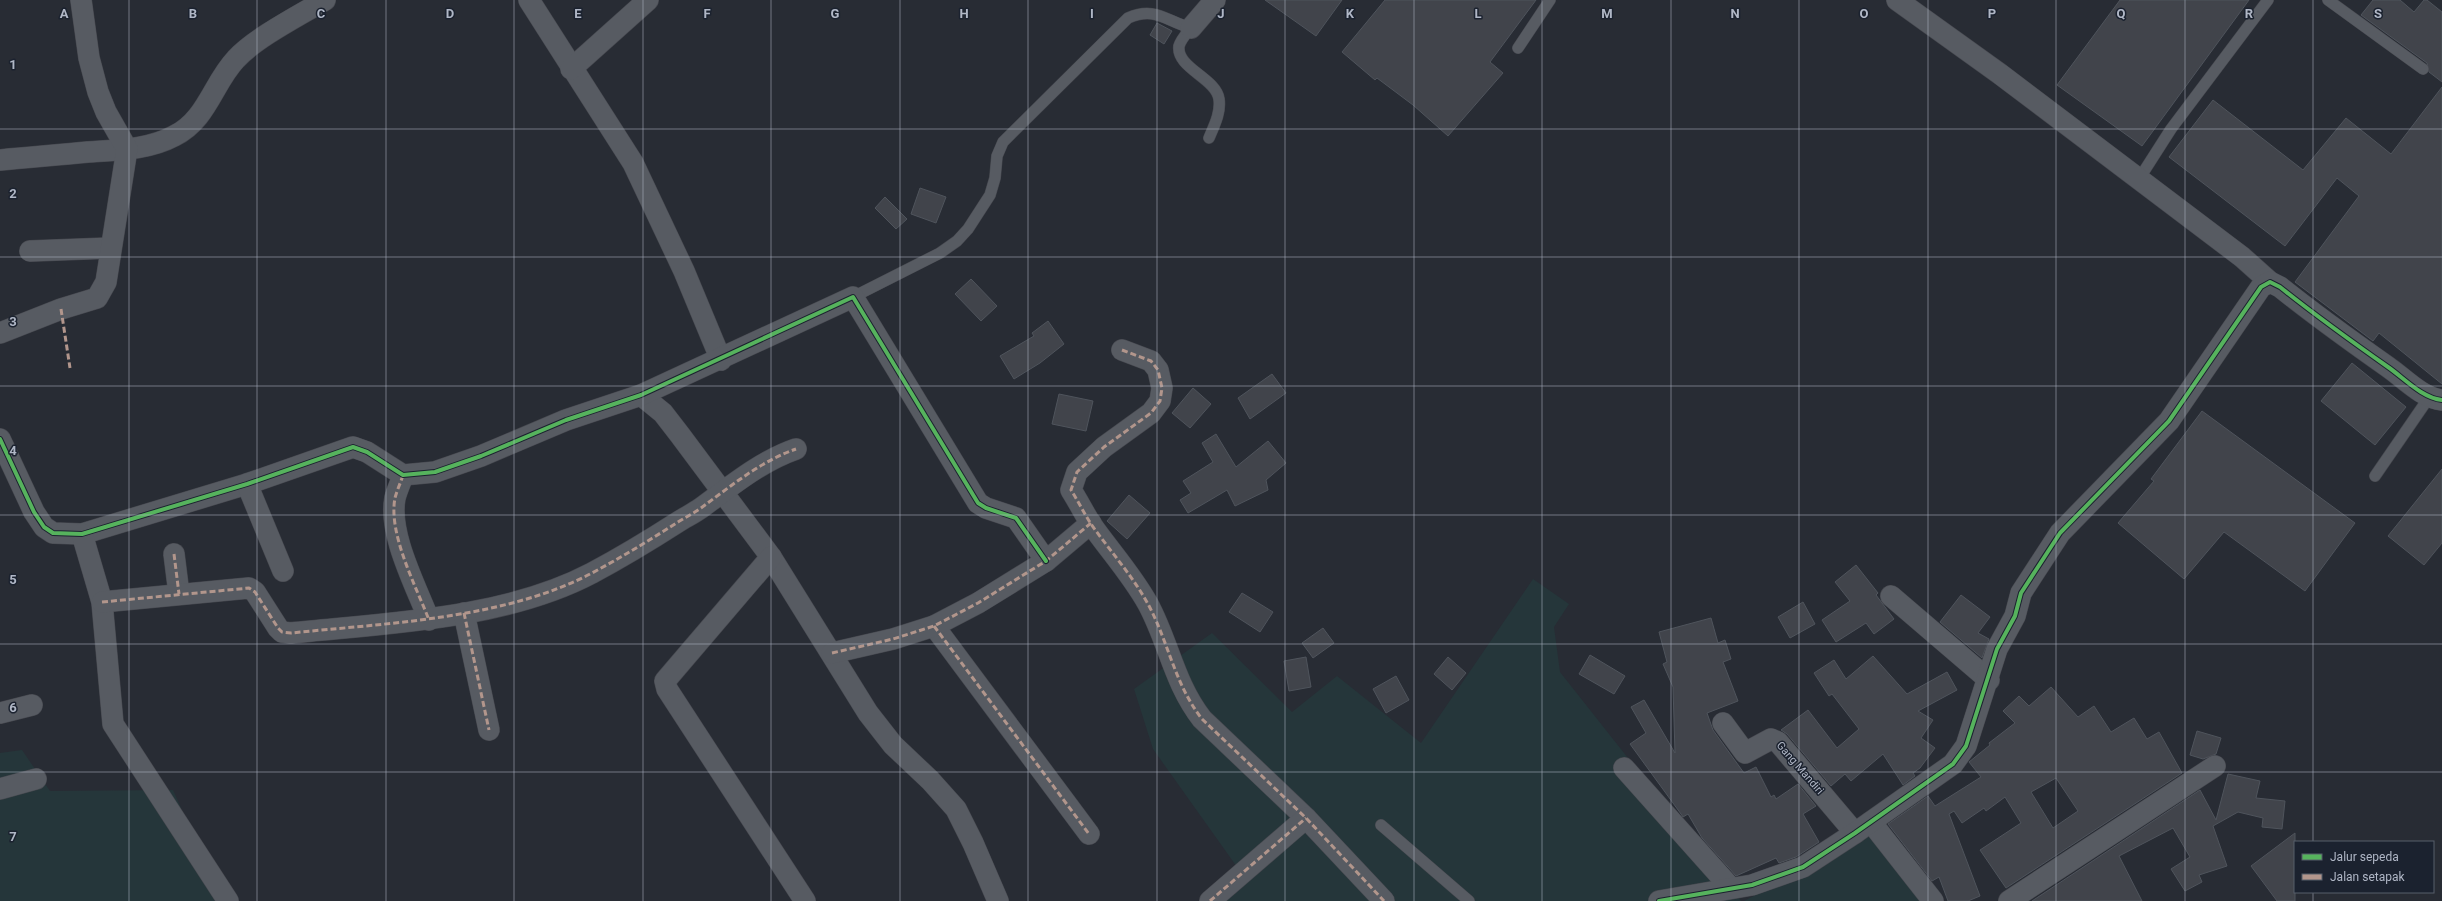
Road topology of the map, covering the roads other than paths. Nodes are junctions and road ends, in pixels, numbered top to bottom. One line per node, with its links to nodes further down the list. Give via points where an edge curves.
1 (81, 0): 15 (street, via 89,58 98,92)
2 (325, 0): 15 (street, via 284,24 239,56 230,66 209,103 192,124 175,136 155,144)
3 (529, 0): 12 (street)
4 (648, 0): 12 (street)
5 (1215, 0): 10 (street)
6 (1550, 0): 11 (lane)
7 (1897, 0): 17 (street)
8 (2268, 0): 17 (lane, via 2171,129)
9 (2328, 0): 13 (lane)
10 (1191, 28): 14 (lane, via 1179,46 1181,55 1186,63 1210,82 1219,98 1220,111); 21 (lane, via 1149,12 1128,18 1003,142 997,156 990,195 957,241 940,253)
11 (1518, 48)
12 (571, 69): 24 (street, via 633,163 684,271)
13 (2424, 69)
14 (1209, 138)
15 (127, 149): 16 (street); 18 (street)
16 (0, 160)
17 (2139, 179): 20 (street, via 2242,257)
18 (110, 248): 19 (street); 22 (street, via 106,282 97,298 61,308)
19 (30, 251)
20 (2270, 282): 26 (street, via 2353,343); 46 (street, via 2261,287 2255,295 2168,421 2060,533 2021,593 2015,616 1998,649)
21 (853, 297): 24 (street); 37 (street, via 978,503 1016,518)
22 (0, 332)
23 (1122, 350): 33 (street, via 1151,361 1158,370 1162,388 1160,401 1151,413 1104,447 1077,472 1071,490)
24 (721, 360): 25 (street)
25 (641, 395): 29 (street, via 566,420 481,456 435,472); 32 (street, via 663,413)
26 (2436, 398): 30 (lane)
27 (0, 439): 34 (street, via 34,512 44,527 53,533)
28 (796, 449): 32 (street, via 766,462)
29 (403, 474): 31 (street, via 367,452 353,447); 43 (street, via 395,498 394,516 400,544)
30 (2374, 476)
31 (247, 484): 34 (street); 38 (street)
32 (722, 492): 36 (street); 42 (street, via 640,547 591,574 548,592)
33 (1091, 523): 37 (street); 55 (street, via 1140,590 1156,618 1188,701 1232,749)
34 (82, 534): 41 (street)
35 (174, 554): 39 (street)
36 (771, 557): 45 (street); 61 (street, via 665,681 667,689)
37 (1046, 561): 44 (street, via 978,603)
38 (283, 571)
39 (179, 594): 41 (street); 43 (street, via 252,589 278,628 286,632)
40 (1891, 596): 46 (street)
41 (102, 602): 60 (street, via 113,724)
42 (464, 613): 43 (street); 50 (street)
43 (429, 620)
44 (934, 626): 45 (street, via 893,639); 58 (street)
45 (832, 653): 62 (street, via 868,713 883,732 956,809)
46 (1989, 680): 57 (street, via 1966,746 1959,756 1952,764)
47 (32, 705): 48 (street)
48 (0, 713)
49 (1722, 723): 57 (street, Gang Mandiri, via 1745,753 1771,739 1778,742)
50 (489, 730)
51 (2215, 766): 68 (street)
52 (1624, 768): 59 (street)
53 (36, 779): 54 (street)
54 (0, 789)
55 (1306, 818): 63 (street); 64 (street)
56 (1381, 825): 65 (lane)
57 (1863, 827): 59 (street, via 1803,867 1752,885); 67 (street)
58 (1089, 834)
59 (1731, 888): 66 (street)
60 (228, 901)
61 (805, 901)
62 (998, 901)
63 (1210, 901)
64 (1384, 901)
65 (1469, 901)
66 (1658, 901)
67 (1933, 901)
68 (2009, 901)

